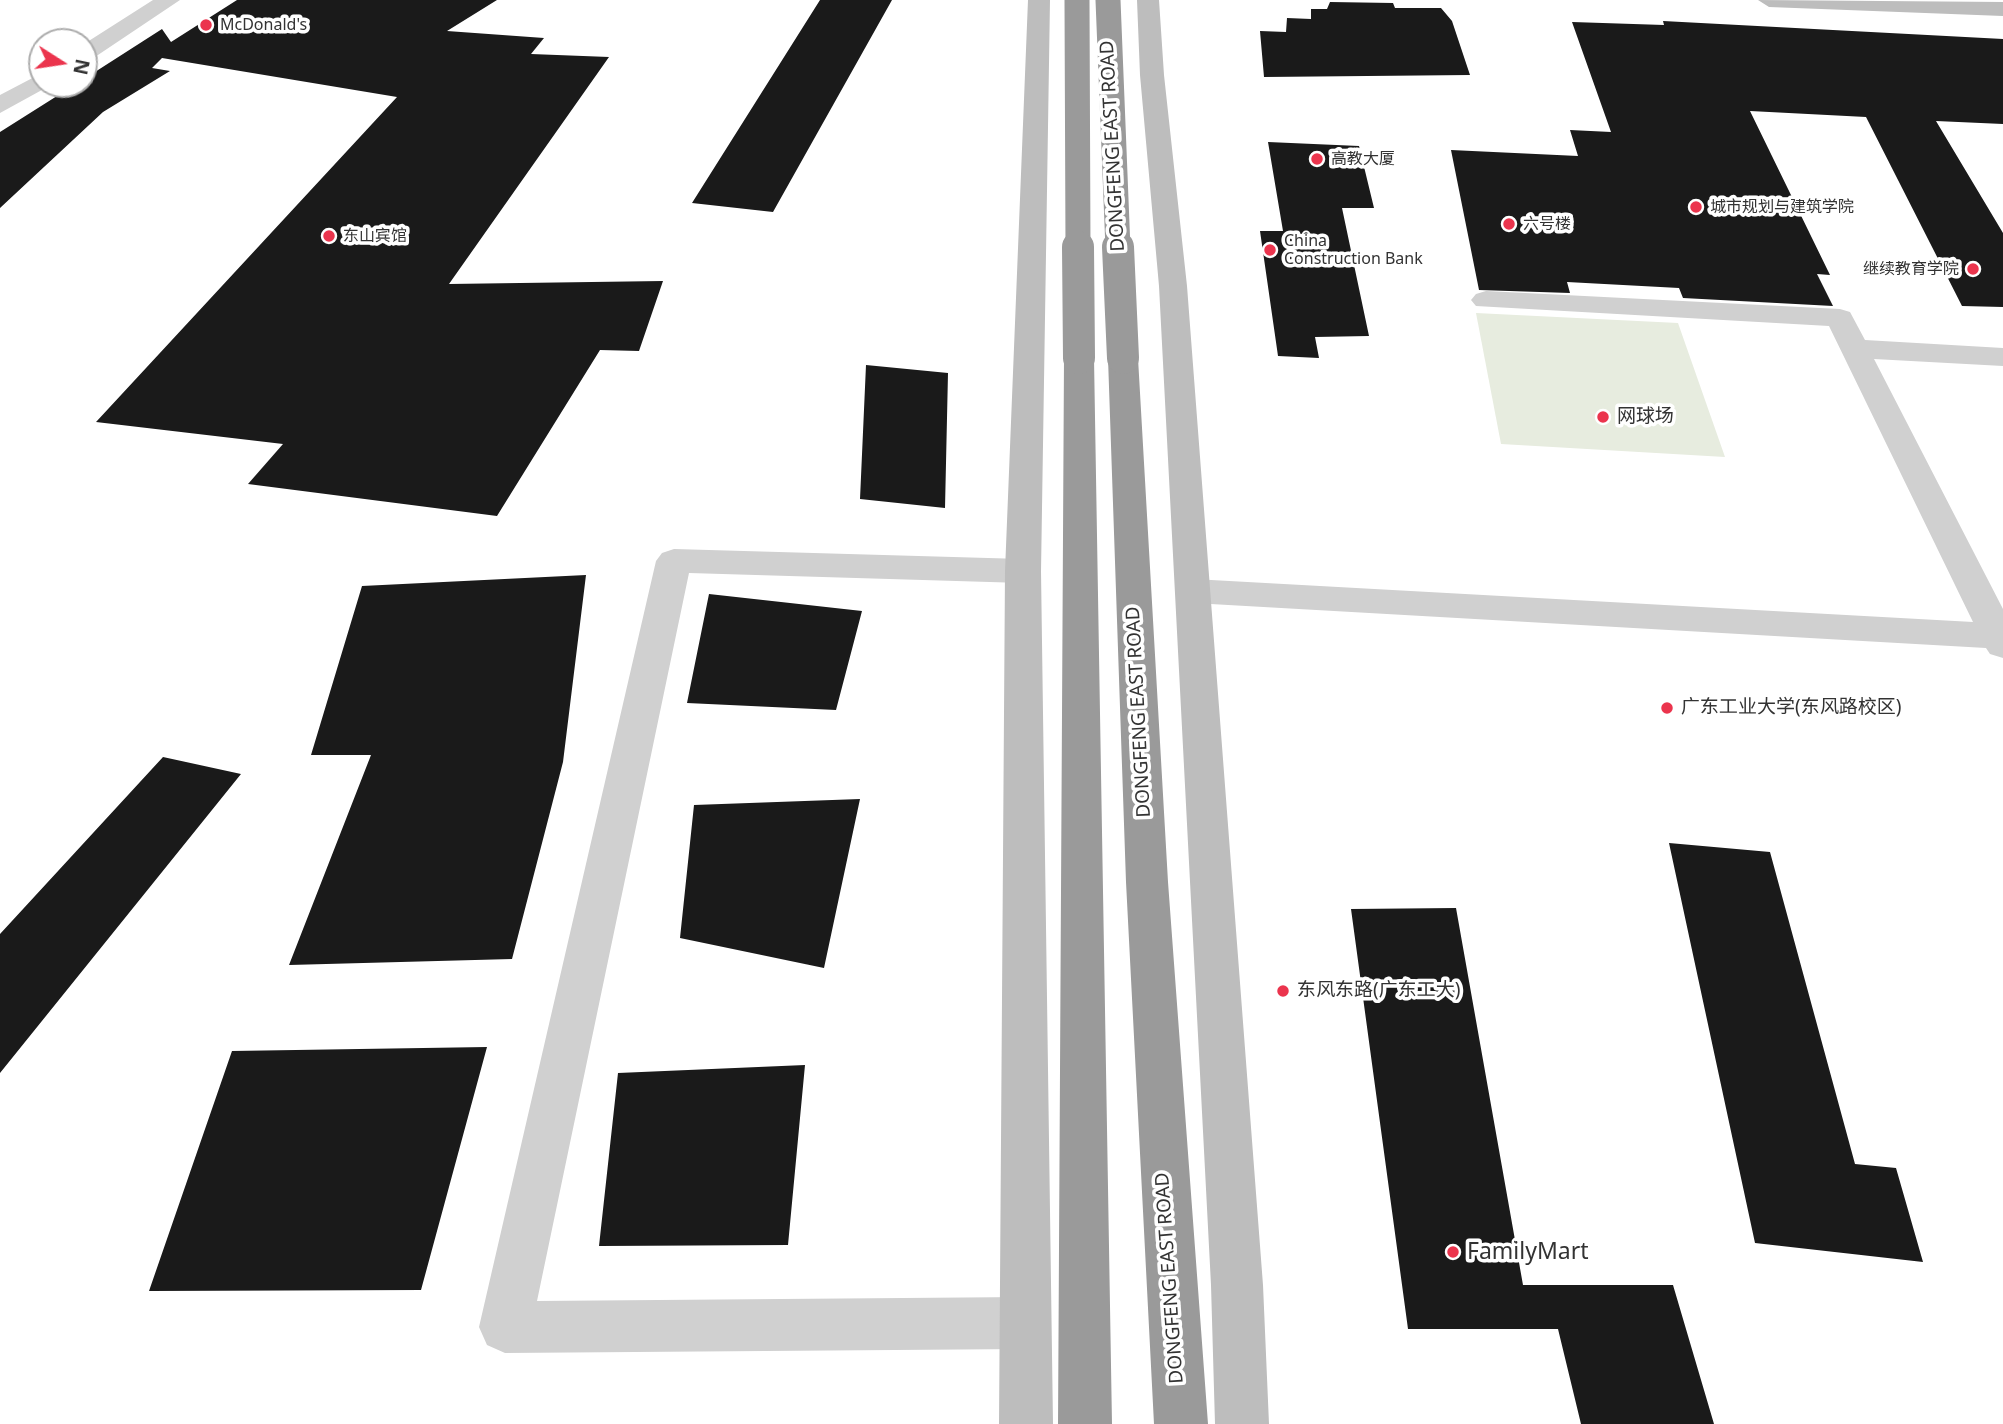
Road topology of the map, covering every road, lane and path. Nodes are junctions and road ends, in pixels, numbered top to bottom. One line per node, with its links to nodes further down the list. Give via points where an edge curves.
1 (169, 0): 8 (street)
2 (1039, 0): 9 (street)
3 (1077, 0): 21 (highway, DONGFENG EAST ROAD, bridge)
4 (1108, 0): 22 (highway, DONGFENG EAST ROAD, bridge, via 1149,922)
5 (1148, 0): 10 (street)
6 (1769, 0): 7 (street)
7 (2003, 9)
8 (98, 45)
9 (1037, 75): 10 (street, via 1063,55 1087,52 1127,59); 16 (street)
10 (1152, 75): 17 (street, via 1173,286)
11 (28, 89): 12 (street)
12 (0, 106)
13 (1486, 300): 14 (street, via 1840,318)
14 (1854, 349): 15 (street); 18 (street)
15 (2003, 357)
16 (1023, 571): 19 (street); 19 (street, via 674,561 505,1327)
17 (1193, 591): 18 (street); 23 (street)
18 (2001, 640)
19 (1025, 1323): 20 (street)
20 (1026, 1424)
21 (1085, 1424)
22 (1181, 1424)
23 (1242, 1424)

